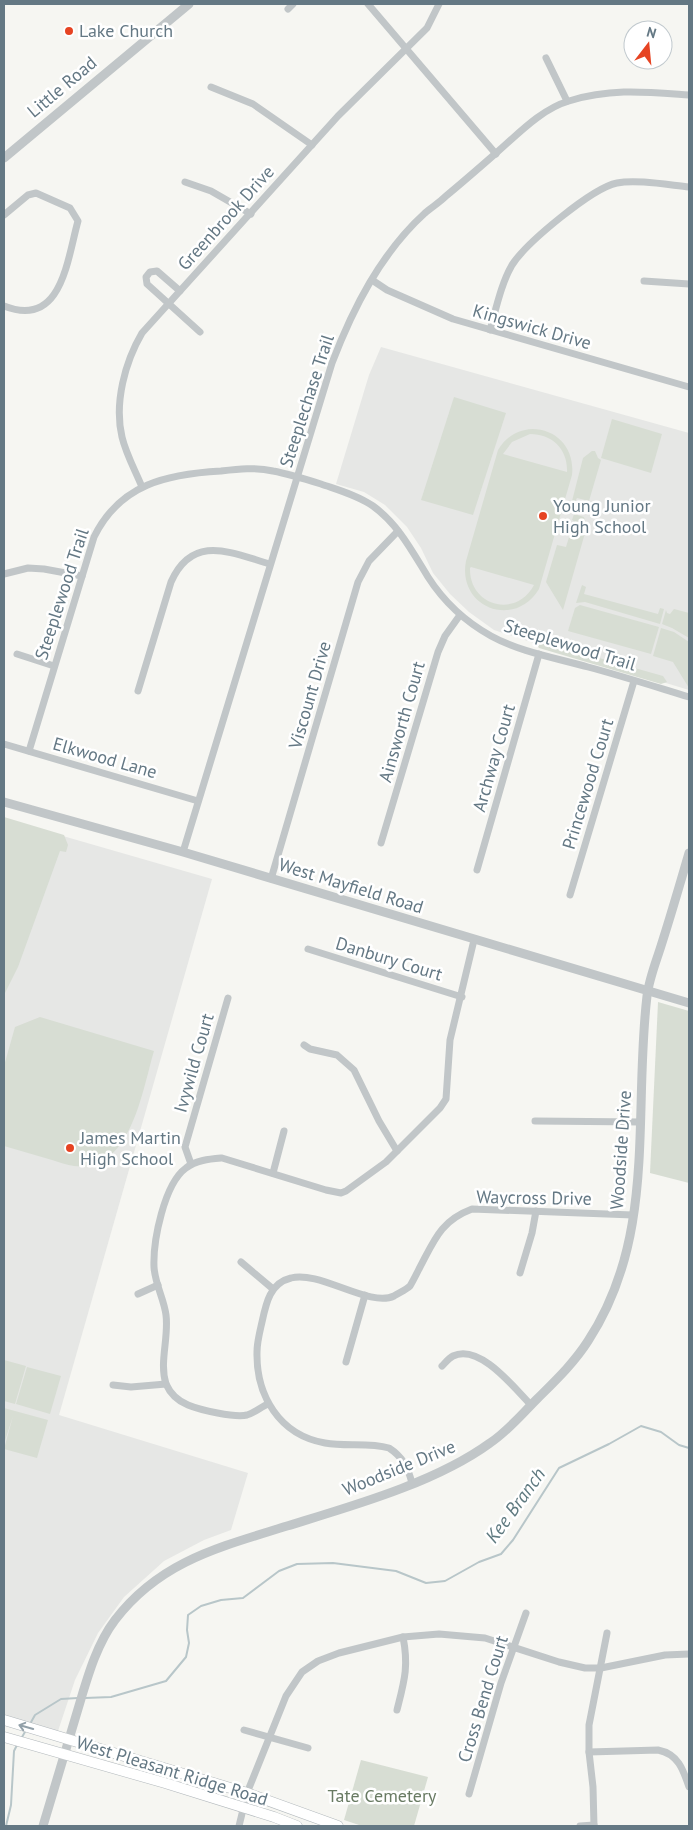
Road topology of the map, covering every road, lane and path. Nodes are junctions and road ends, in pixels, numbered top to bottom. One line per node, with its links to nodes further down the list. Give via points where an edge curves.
1 (189, 4): 11 (street, Little Road)
2 (368, 4): 4 (street)
3 (439, 4): 4 (street, Greenbrook Drive, via 427,28)
4 (406, 48): 9 (street, Greenbrook Drive); 10 (street)
5 (546, 58): 8 (street)
6 (211, 87): 9 (street, via 253,104)
7 (689, 95): 8 (street, Steeplechase Trail, via 631,90 598,93)
8 (567, 101): 10 (street, Steeplechase Trail, via 530,124)
9 (312, 146): 14 (street, Greenbrook Drive)
10 (496, 154): 16 (street, Steeplechase Trail, via 426,212 395,245)
11 (4, 158)
12 (185, 182): 14 (street, via 212,192)
13 (689, 187): 22 (street, via 625,182 602,188 582,202 520,255 506,279)
14 (251, 214): 19 (street, Greenbrook Drive)
15 (4, 215): 21 (street, via 20,200 36,193 70,208 78,221 54,297 36,310 15,310)
16 (372, 280): 22 (street, Kingswick Drive, via 431,311); 25 (street, Steeplechase Trail, via 340,341)
17 (644, 281): 18 (street)
18 (689, 284)
19 (180, 291): 20 (street, Greenbrook Drive); 20 (street, via 157,271 150,272 146,277 147,284)
20 (168, 304): 23 (street); 26 (street, Greenbrook Drive, via 137,342 123,384 120,405 122,435)
21 (4, 306)
22 (490, 330): 24 (street, Kingswick Drive)
23 (200, 332)
24 (689, 387)
25 (298, 477): 26 (street, Steeplewood Trail, via 259,469 194,472 160,479); 27 (street, Steeplewood Trail, via 358,497); 28 (street, Steeplechase Trail)
26 (142, 487): 30 (street, Steeplewood Trail, via 116,506 100,525)
27 (398, 531): 31 (street, Steeplewood Trail, via 429,579); 46 (street, Viscount Drive, via 369,561 358,582)
28 (270, 564): 36 (street, via 216,550 189,557 171,582); 40 (street, Steeplechase Trail)
29 (4, 574): 30 (street, via 28,568)
30 (82, 576): 34 (street, Steeplewood Trail)
31 (460, 615): 33 (street, Steeplewood Trail, via 491,636); 42 (street, Ainsworth Court, via 438,652)
32 (17, 654): 34 (street)
33 (539, 654): 35 (street, Steeplewood Trail); 45 (street, Archway Court)
34 (54, 666): 39 (street, Steeplewood Trail)
35 (634, 681): 37 (street, Steeplewood Trail); 48 (street, Princewood Court)
36 (138, 691)
37 (689, 697)
38 (4, 744): 39 (street, Elkwood Lane)
39 (29, 751): 40 (street, Elkwood Lane)
40 (198, 801): 43 (street, Steeplechase Trail)
41 (4, 802): 43 (street, West Mayfield Road)
42 (381, 843)
43 (182, 852): 46 (street, West Mayfield Road)
44 (689, 853): 47 (street, Woodside Drive)
45 (477, 870)
46 (271, 879): 49 (street, West Mayfield Road)
47 (685, 885): 51 (street, Woodside Drive)
48 (570, 894)
49 (474, 940): 51 (street, West Mayfield Road); 52 (street)
50 (308, 949): 52 (street, Danbury Court)
51 (648, 990): 54 (street, West Mayfield Road); 57 (street, Woodside Drive)
52 (462, 997): 59 (street, via 450,1040 446,1099)
53 (228, 998): 60 (street, Ivywild Court, via 185,1148)
54 (689, 1003)
55 (304, 1046): 59 (street, via 337,1055 354,1070)
56 (535, 1121): 57 (street)
57 (641, 1122): 63 (street, Woodside Drive)
58 (284, 1131): 61 (street)
59 (397, 1151): 61 (street, via 341,1193)
60 (191, 1164): 61 (street, via 222,1158); 66 (street, via 172,1185 163,1210 154,1266)
61 (273, 1173)
62 (536, 1211): 63 (street, Waycross Drive); 65 (street); 69 (street, Waycross Drive, via 472,1209 458,1215 437,1236 409,1287 391,1297)
63 (633, 1215): 75 (street, Woodside Drive, via 627,1254 605,1312 569,1368)
64 (241, 1262): 67 (street)
65 (520, 1273)
66 (158, 1285): 68 (street); 72 (street, via 166,1316)
67 (273, 1289): 69 (street, Waycross Drive, via 281,1282 299,1276); 74 (street, via 264,1310 256,1350 258,1372)
68 (138, 1294)
69 (365, 1295): 70 (street)
70 (346, 1362)
71 (442, 1366): 75 (street, via 460,1354 479,1358 494,1367)
72 (166, 1384): 73 (street); 74 (street, via 172,1394 188,1405 223,1413 241,1416)
73 (113, 1385)
74 (268, 1404): 76 (street, via 285,1424 314,1441 389,1448 406,1466)
75 (531, 1405): 76 (street, Woodside Drive, via 488,1445)
76 (412, 1483): 88 (street, Woodside Drive, via 361,1503 210,1550 164,1574 134,1598 112,1623 87,1677)
77 (526, 1613): 80 (street, Cross Bend Court)
78 (607, 1633): 82 (street)
79 (403, 1637): 80 (street, via 439,1634 485,1638); 83 (street, via 407,1670); 86 (street, via 339,1652 309,1666 294,1681)
80 (514, 1647): 82 (street, via 558,1662); 94 (street, Cross Bend Court)
81 (689, 1654): 82 (street, via 665,1655)
82 (601, 1668): 90 (street, via 589,1725)
83 (397, 1710)
84 (6, 1721): 88 (main road, West Pleasant Ridge Road, one-way to 84)
85 (244, 1730): 86 (street)
86 (269, 1736): 89 (street); 93 (street)
87 (4, 1737): 91 (main road, West Pleasant Ridge Road)
88 (68, 1739): 91 (street, Woodside Drive); 93 (main road, West Pleasant Ridge Road)
89 (308, 1748)
90 (589, 1752): 92 (street, via 667,1752 677,1759); 101 (street)
91 (64, 1754): 95 (main road, West Pleasant Ridge Road); 96 (street, Woodside Drive)
92 (689, 1787)
93 (248, 1793): 95 (street); 99 (main road, West Pleasant Ridge Road)
94 (469, 1794)
95 (243, 1807): 97 (street, West Pleasant Ridge Road); 98 (main road, West Pleasant Ridge Road)
96 (43, 1826)
97 (239, 1826)
98 (297, 1826)
99 (338, 1826)
100 (580, 1826): 101 (street)
101 (594, 1826)

